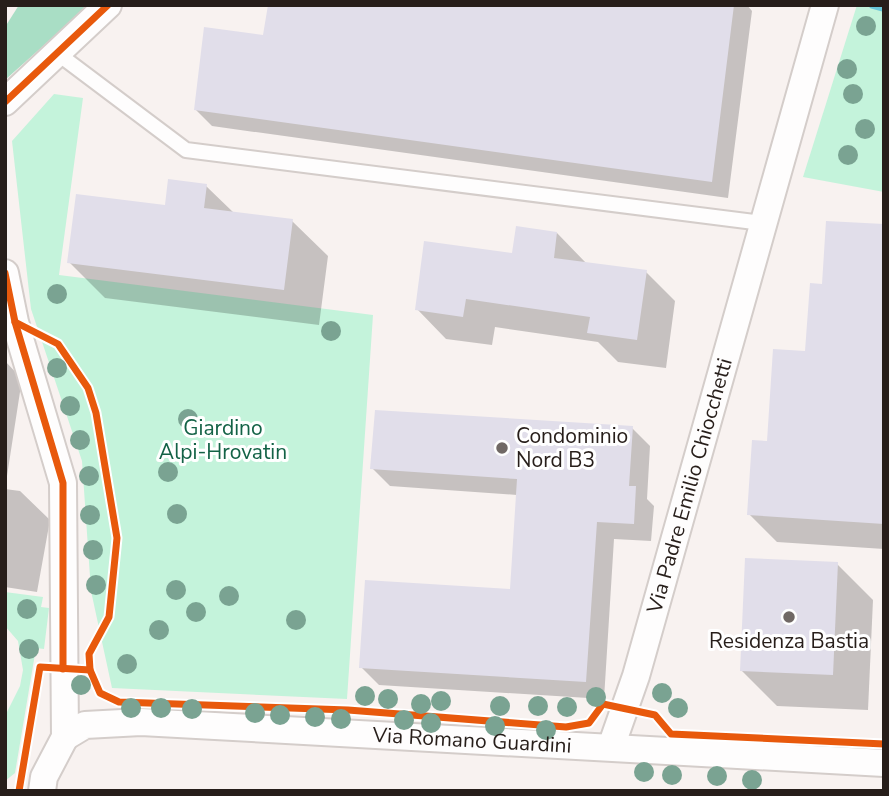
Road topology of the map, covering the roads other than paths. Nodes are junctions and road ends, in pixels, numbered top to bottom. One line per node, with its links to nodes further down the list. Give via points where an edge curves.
1 (108, 5): 3 (street)
2 (825, 5): 5 (street, Via Padre Emilio Chiocchetti)
3 (57, 53): 4 (street); 5 (lane, via 186,150)
4 (5, 102)
5 (762, 223): 8 (street, Via Padre Emilio Chiocchetti, via 636,676)
6 (5, 273): 7 (street, via 15,323 63,483)
7 (65, 737): 8 (street, Via Romano Guardini, via 85,725 141,722); 10 (street, via 44,777)
8 (611, 747): 9 (street, Via Romano Guardini)
9 (884, 763)
10 (42, 791)

